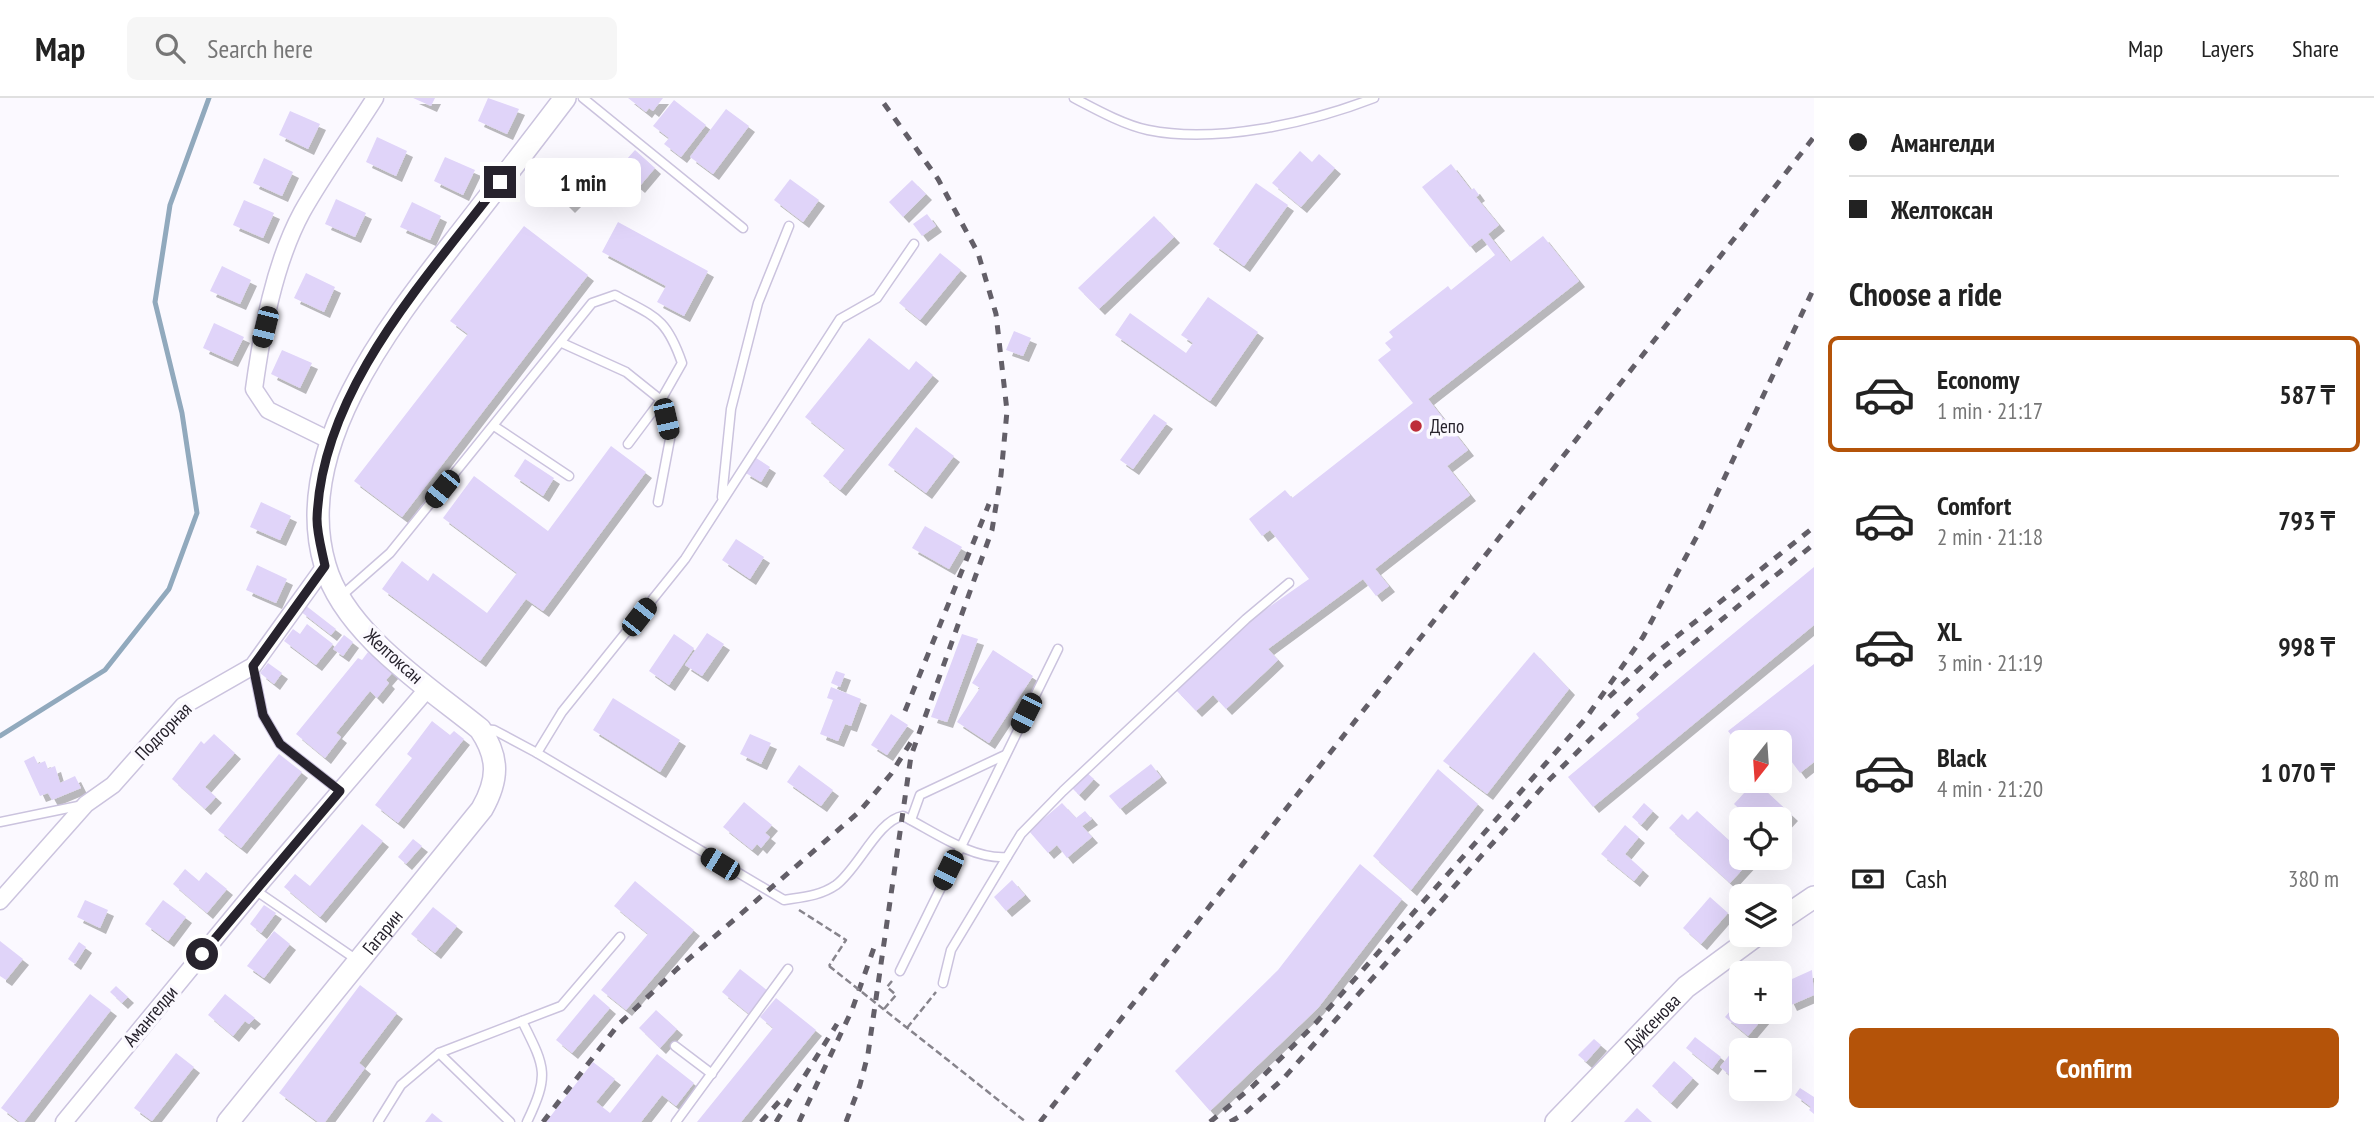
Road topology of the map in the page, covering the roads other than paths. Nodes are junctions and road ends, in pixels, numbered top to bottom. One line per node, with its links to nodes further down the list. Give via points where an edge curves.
1 (375, 98): 11 (street, via 301,214 282,260 259,349 254,389 268,410)
2 (569, 98): 6 (lane); 11 (main road, Желтоксан, via 388,327 355,387)
3 (1074, 98): 4 (lane, via 1147,130 1208,133 1329,116)
4 (1374, 98)
5 (789, 226): 14 (lane, via 758,303 731,409)
6 (743, 228)
7 (914, 244): 14 (lane, via 877,298 841,319)
8 (562, 343): 9 (lane, via 626,372); 9 (lane, via 592,303 615,295 659,319 672,334 682,363); 10 (lane)
9 (661, 400): 12 (lane); 15 (lane, via 670,439)
10 (494, 426): 13 (lane); 18 (lane, via 390,553)
11 (333, 442): 16 (main road, Желтоксан, via 321,483 317,521)
12 (628, 444)
13 (569, 476)
14 (722, 500): 23 (lane, via 685,559 562,712)
15 (659, 502)
16 (325, 566): 18 (main road, Желтоксан); 20 (street, Подгорная)
17 (1289, 583): 30 (lane, via 1063,791 1021,834)
18 (340, 597): 21 (main road, Желтоксан, via 368,636)
19 (1058, 649): 24 (lane)
20 (253, 666): 25 (lane, via 263,715 280,744); 26 (street, Подгорная, via 183,706 113,785)
21 (429, 687): 22 (main road, Желтоксан); 25 (street, Амангелди)
22 (480, 729): 23 (lane, via 494,730); 37 (main road, Гагарин, via 496,761 491,793)
23 (537, 754): 27 (lane, via 784,900 819,895 838,884 895,817)
24 (1005, 755): 27 (lane, via 920,795); 29 (lane)
25 (340, 791): 31 (street, Амангелди)
26 (86, 804): 28 (lane); 33 (street, Подгорная)
27 (911, 820): 29 (lane)
28 (0, 822)
29 (961, 845): 30 (lane); 39 (lane)
30 (1007, 857): 40 (lane, via 951,950)
31 (255, 890): 37 (lane); 45 (street, Амангелди)
32 (1814, 897): 34 (main road)
33 (0, 901)
34 (1792, 911)
35 (621, 937): 41 (lane, via 561,1006)
36 (1740, 947): 51 (main road, Дуйсенова, via 1686,987)
37 (357, 960): 46 (main road, Гагарин)
38 (788, 969): 44 (lane)
39 (900, 971)
40 (943, 983)
41 (522, 1021): 43 (lane); 49 (lane, via 539,1056 543,1088)
42 (675, 1046): 44 (lane)
43 (439, 1053): 47 (lane, via 401,1085); 48 (lane)
44 (712, 1074): 50 (lane)
45 (64, 1122)
46 (228, 1122)
47 (378, 1122)
48 (510, 1122)
49 (527, 1122)
50 (676, 1122)
51 (1556, 1122)

